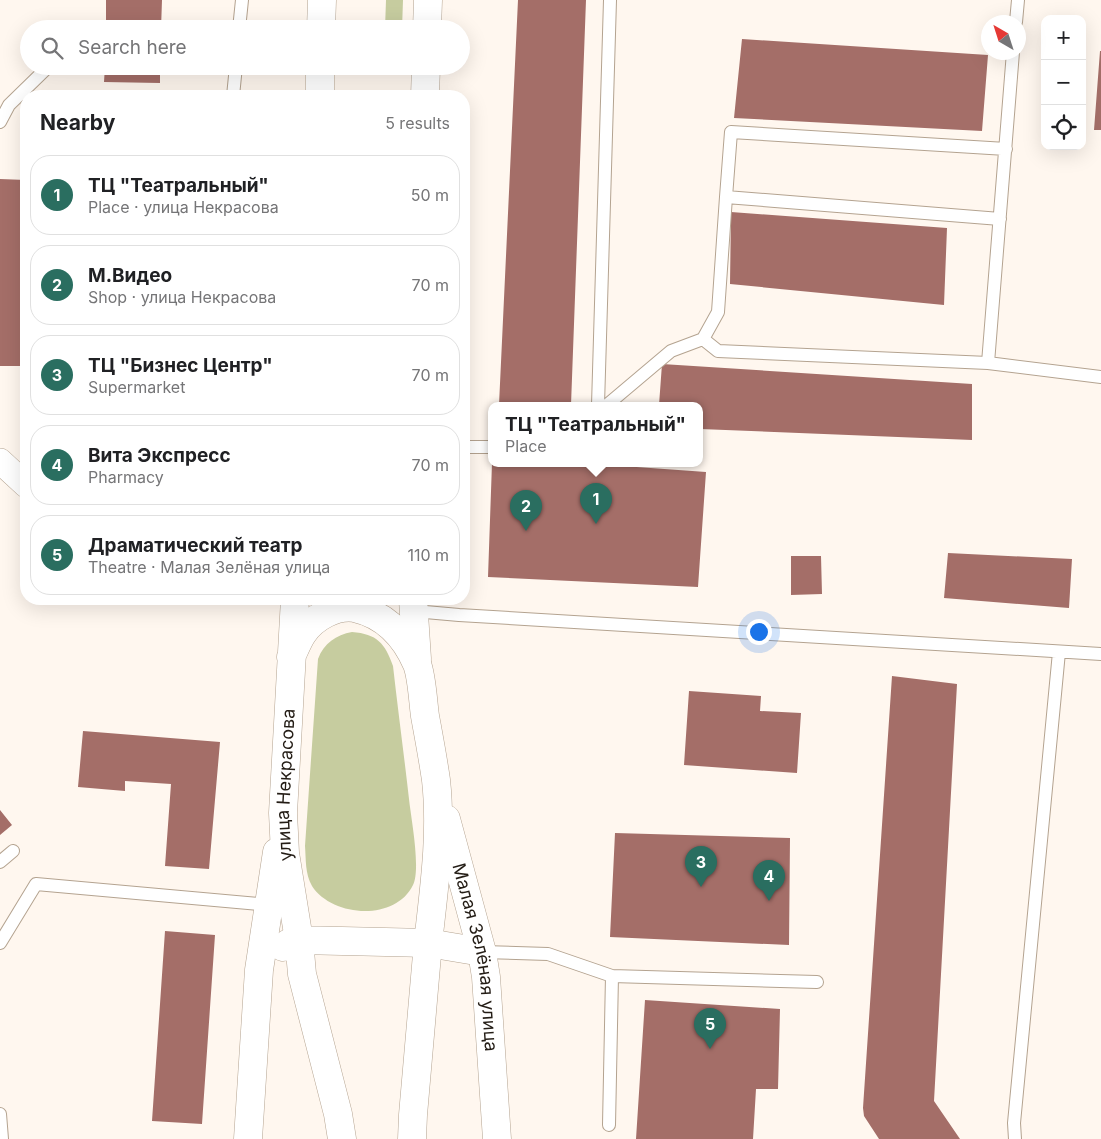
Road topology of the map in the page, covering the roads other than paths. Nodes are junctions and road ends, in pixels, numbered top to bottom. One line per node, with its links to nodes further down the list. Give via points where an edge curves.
1 (242, 0): 7 (lane)
2 (322, 0): 8 (main road)
3 (428, 0): 9 (main road)
4 (610, 0): 27 (lane)
5 (1018, 0): 6 (lane)
6 (1017, 15)
7 (241, 20)
8 (321, 20)
9 (427, 20)
10 (1012, 60): 21 (lane)
11 (40, 75): 15 (lane)
12 (235, 75): 16 (lane)
13 (320, 75): 17 (main road)
14 (426, 75): 18 (main road)
15 (24, 90)
16 (234, 90)
17 (320, 90)
18 (425, 90)
19 (20, 94): 20 (lane, via 9,105)
20 (0, 122)
21 (1006, 149): 22 (lane, via 731,132); 23 (lane)
22 (726, 197): 23 (lane); 24 (lane, via 718,312)
23 (1000, 218): 25 (lane)
24 (703, 339): 25 (lane, via 718,351); 28 (lane, via 671,351)
25 (988, 363): 26 (lane)
26 (1101, 376)
27 (598, 402)
28 (611, 402)
29 (470, 447): 30 (lane)
30 (488, 447)
31 (0, 461): 32 (street)
32 (20, 479)
33 (295, 605): 37 (main road, улица Некрасова)
34 (414, 605): 35 (lane, via 468,616); 38 (main road, улица Некрасова)
35 (1059, 652): 36 (lane); 58 (lane)
36 (1101, 654)
37 (291, 657): 38 (main road, улица Некрасова, via 304,632 318,618 334,610 352,608 373,613 389,623 402,637); 40 (main road, улица Некрасова)
38 (417, 665): 39 (main road, улица Некрасова)
39 (436, 781): 46 (main road, улица Некрасова, via 436,875); 47 (main road, Малая Зелёная улица)
40 (283, 813): 43 (main road); 44 (main road, улица Некрасова, via 285,853)
41 (13, 851): 42 (lane)
42 (0, 862)
43 (269, 905): 45 (lane, via 36,884); 48 (main road)
44 (299, 940): 46 (main road); 48 (main road, via 274,952); 55 (main road, улица Некрасова, via 302,974)
45 (0, 943)
46 (428, 943): 47 (main road); 56 (main road, улица Некрасова)
47 (482, 952): 49 (lane, via 548,954); 57 (main road, Малая Зелёная улица)
48 (259, 970): 54 (main road)
49 (612, 976): 50 (lane); 52 (lane)
50 (817, 982)
51 (0, 1114): 53 (lane)
52 (609, 1124)
53 (2, 1139)
54 (248, 1139)
55 (342, 1139)
56 (412, 1139)
57 (497, 1139)
58 (1015, 1139)

